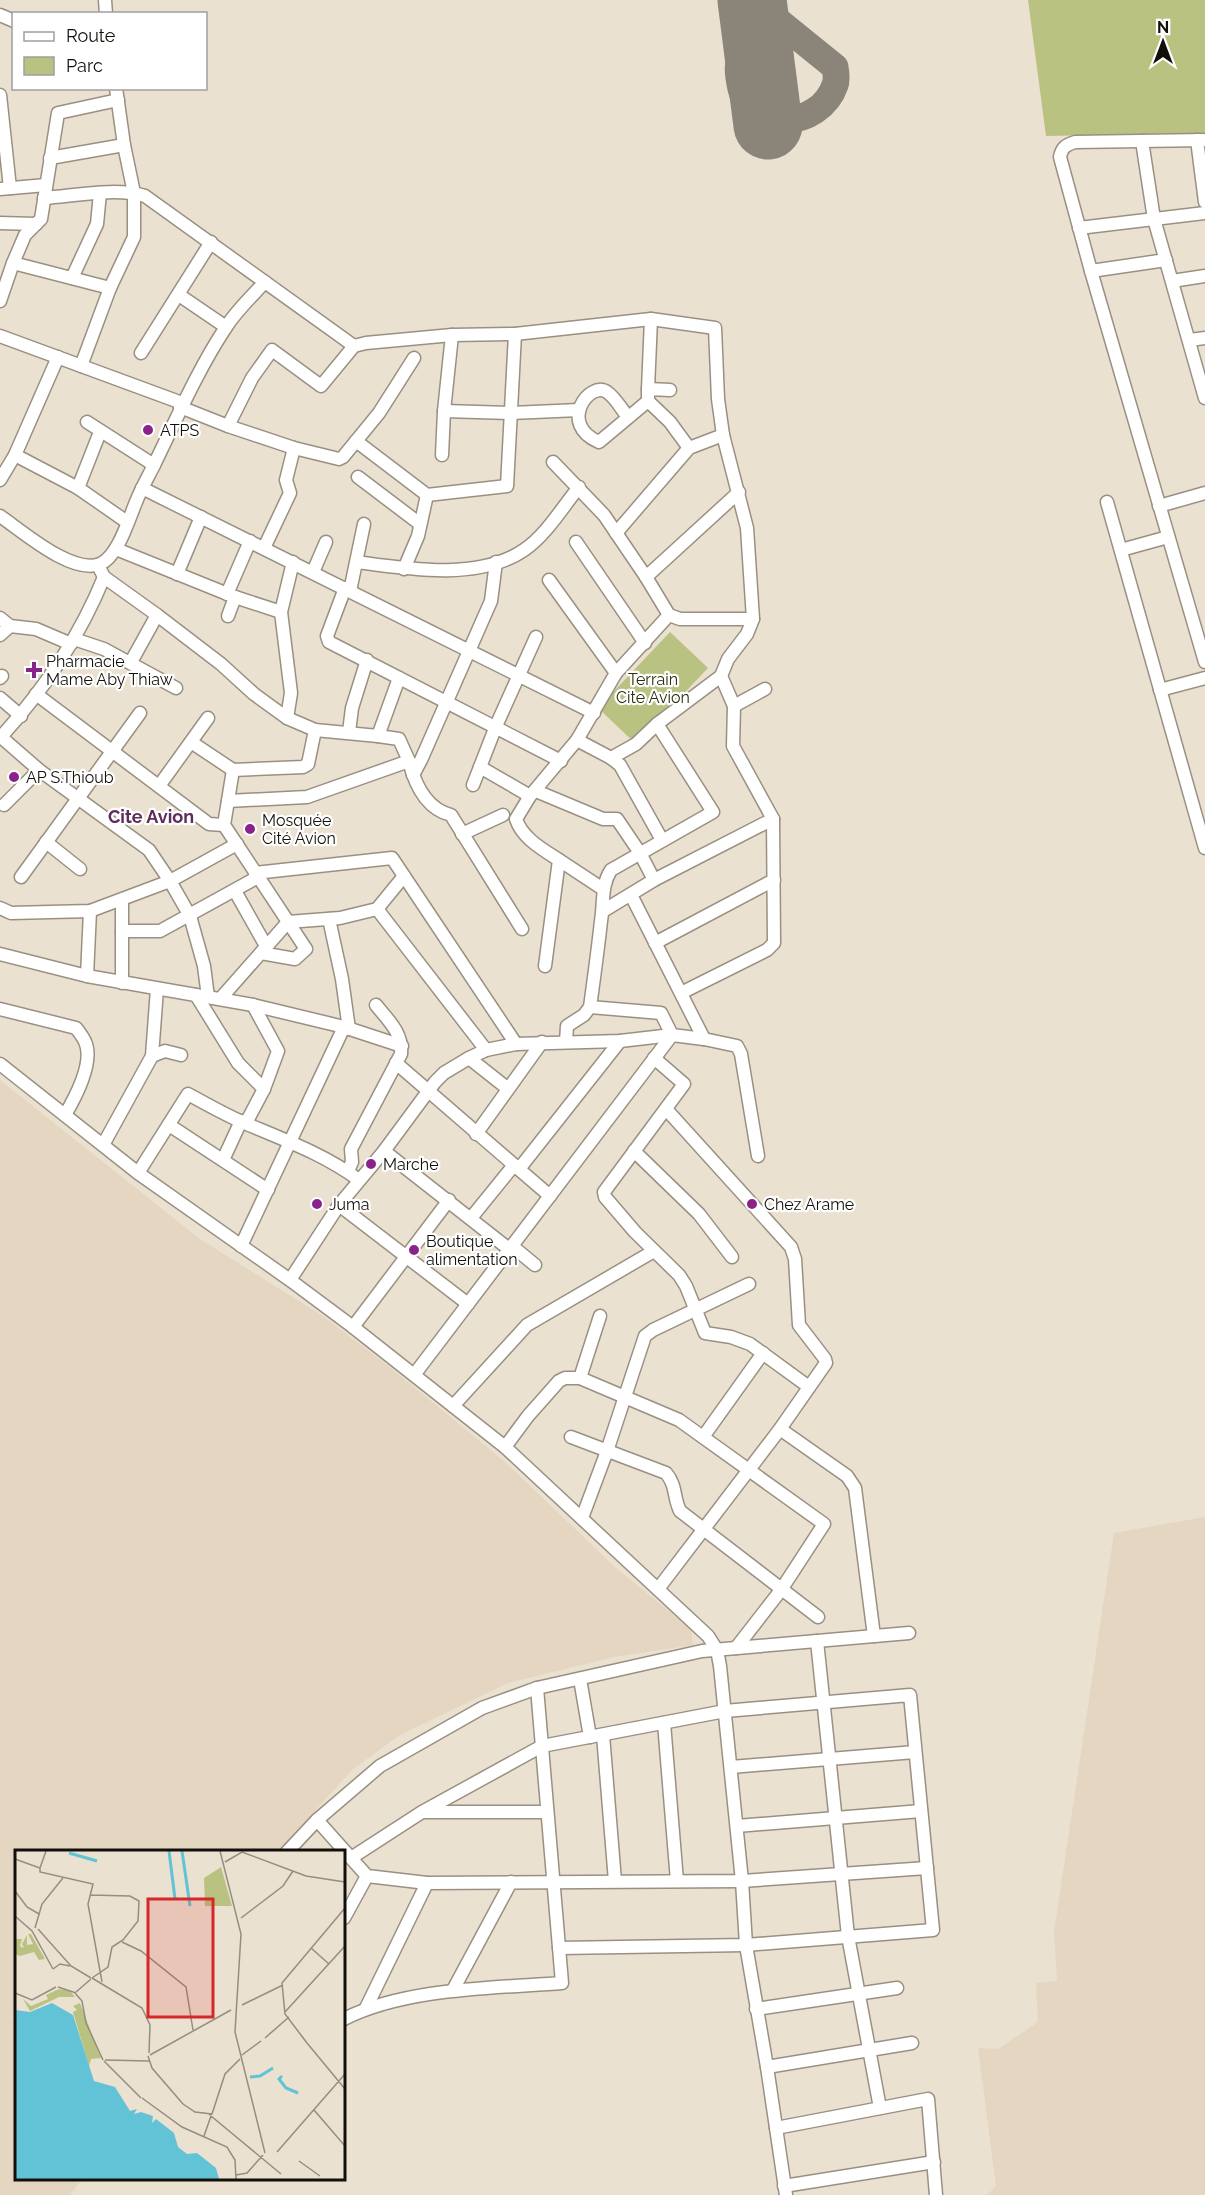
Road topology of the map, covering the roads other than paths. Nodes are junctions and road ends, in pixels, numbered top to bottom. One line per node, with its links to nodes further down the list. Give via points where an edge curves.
1 (117, 94): 5 (street); 6 (street, via 58,113)
2 (0, 95): 8 (street)
3 (1201, 140): 4 (street); 12 (street)
4 (1142, 141): 14 (street); 17 (street, via 1075,142 1061,150)
5 (124, 145): 6 (street); 10 (street)
6 (50, 158): 7 (street)
7 (46, 185): 8 (street); 11 (street)
8 (5, 189)
9 (100, 193): 10 (street); 11 (street); 23 (street, via 98,224)
10 (134, 193): 18 (street, via 158,203); 26 (street, via 134,237)
11 (44, 198): 16 (street, via 41,219)
12 (1205, 202)
13 (1205, 213): 14 (street)
14 (1154, 219): 17 (street); 19 (street)
15 (0, 223): 16 (street)
16 (36, 224): 20 (street, via 25,235)
17 (1078, 228): 21 (street)
18 (211, 242): 25 (street); 27 (street)
19 (1166, 260): 21 (street); 24 (street)
20 (13, 263): 23 (street); 28 (street)
21 (1091, 271): 69 (street)
22 (1205, 276): 24 (street)
23 (72, 278): 26 (street)
24 (1172, 280): 35 (street)
25 (265, 282): 30 (street); 36 (street)
26 (110, 288): 40 (street)
27 (179, 295): 30 (street); 37 (street)
28 (0, 301)
29 (651, 319): 31 (street); 42 (street); 52 (street, via 715,328)
30 (226, 327): 44 (street)
31 (515, 334): 32 (street); 47 (street)
32 (452, 335): 36 (street); 46 (street)
33 (0, 336): 38 (street)
34 (1205, 338): 35 (street)
35 (1190, 340): 43 (street)
36 (354, 346): 50 (street, via 321,386 272,350 252,378)
37 (141, 353)
38 (58, 357): 40 (street); 56 (street)
39 (414, 358): 53 (street)
40 (81, 366): 44 (street)
41 (670, 390): 42 (street)
42 (648, 395): 48 (street); 55 (street)
43 (1205, 398)
44 (181, 405): 50 (street); 59 (street)
45 (579, 410): 47 (street); 48 (street, via 585,399 601,390 607,391); 48 (street, via 579,425 599,442)
46 (444, 411): 47 (street); 57 (street)
47 (511, 413): 67 (street, via 507,486)
48 (628, 417)
49 (87, 422): 51 (street)
50 (228, 426): 54 (street)
51 (100, 432): 59 (street); 63 (street)
52 (723, 435): 55 (street); 65 (street)
53 (356, 441): 54 (street, via 339,459); 67 (street)
54 (294, 448): 80 (street, via 286,480 290,494)
55 (689, 448): 75 (street)
56 (15, 455): 61 (street); 63 (street)
57 (442, 455)
58 (553, 462): 62 (street)
59 (154, 465): 64 (street)
60 (358, 477): 74 (street)
61 (0, 480)
62 (579, 487): 75 (street); 85 (street, via 537,539 523,551)
63 (78, 488): 72 (street)
64 (142, 488): 71 (street); 72 (street)
65 (739, 492): 90 (street); 98 (street, via 747,528)
66 (1205, 493): 69 (street)
67 (427, 495): 74 (street)
68 (1107, 502): 82 (street)
69 (1159, 506): 76 (street)
70 (0, 516): 87 (street, via 69,561)
71 (201, 517): 77 (street); 89 (street)
72 (127, 522): 81 (street)
73 (364, 524): 84 (street)
74 (420, 525): 86 (street)
75 (616, 533): 90 (street)
76 (1168, 537): 82 (street); 107 (street)
77 (250, 541): 80 (street); 93 (street)
78 (576, 542): 103 (street)
79 (326, 543): 88 (street)
80 (264, 548): 83 (street)
81 (116, 549): 87 (street); 89 (street)
82 (1121, 550): 115 (street)
83 (293, 562): 88 (street); 94 (street)
84 (357, 562): 86 (street); 92 (street)
85 (496, 562): 86 (street, via 455,570); 104 (street, via 491,601)
86 (404, 569)
87 (101, 571): 95 (street); 102 (street)
88 (313, 572): 92 (street)
89 (177, 573): 93 (street)
90 (646, 577): 96 (street)
91 (549, 580): 108 (street)
92 (347, 590): 104 (street); 105 (street, via 327,639)
93 (231, 596): 94 (street); 97 (street)
94 (281, 612): 124 (street, via 291,693)
95 (157, 615): 106 (street); 124 (street)
96 (669, 615): 98 (street, via 680,619); 103 (street)
97 (228, 616)
98 (753, 619): 110 (street)
99 (5, 622): 100 (street); 102 (street)
100 (0, 635)
101 (536, 637): 109 (street)
102 (72, 641): 106 (street, via 104,649); 116 (street)
103 (645, 643): 108 (street)
104 (468, 650): 109 (street); 118 (street)
105 (367, 660): 111 (street); 128 (street)
106 (130, 662): 113 (street)
107 (1205, 662)
108 (616, 673): 121 (street)
109 (518, 676): 121 (street); 126 (street)
110 (721, 676): 119 (street); 125 (street)
111 (399, 678): 118 (street); 129 (street)
112 (1205, 678): 115 (street)
113 (176, 688)
114 (765, 689): 119 (street)
115 (1160, 690): 154 (street)
116 (36, 694): 122 (street); 133 (street)
117 (0, 698): 122 (street)
118 (447, 702): 126 (street); 140 (street)
119 (734, 706): 148 (street, via 733,746)
120 (140, 713): 133 (street)
121 (594, 713): 131 (street)
122 (21, 716): 130 (street)
123 (208, 718): 132 (street)
124 (287, 718): 127 (street)
125 (657, 724): 134 (street, via 636,744); 151 (street, via 714,812)
126 (496, 726): 135 (street); 137 (street)
127 (315, 730): 128 (street); 139 (street, via 306,766)
128 (349, 732): 129 (street)
129 (378, 736): 136 (street, via 399,740)
130 (1, 738): 138 (street)
131 (577, 740): 134 (street); 135 (street)
132 (191, 742): 139 (street); 142 (street)
133 (113, 753): 142 (street); 144 (street)
134 (611, 758): 151 (street, via 620,765)
135 (561, 761): 143 (street)
136 (409, 762): 140 (street); 145 (street, via 307,797)
137 (480, 767): 141 (street); 143 (street)
138 (39, 770): 144 (street); 146 (street)
139 (233, 770): 145 (street)
140 (413, 775): 150 (street, via 426,799 438,812 451,815)
141 (473, 785)
142 (159, 786): 149 (street, via 209,824)
143 (533, 794): 155 (street, via 603,819 617,819); 156 (street, via 516,819 518,826 534,844)
144 (80, 798): 152 (street); 161 (street, via 149,849)
145 (228, 801): 149 (street)
146 (4, 805)
147 (503, 815): 150 (street)
148 (773, 819): 162 (street); 163 (street)
149 (224, 825): 153 (street)
150 (462, 834): 175 (street)
151 (662, 840): 155 (street)
152 (46, 842): 157 (street); 160 (street)
153 (237, 844): 158 (street); 161 (street)
154 (1205, 848)
155 (640, 853): 162 (street); 164 (street, via 611,870)
156 (559, 860): 164 (street); 180 (street)
157 (80, 869)
158 (257, 875): 159 (street, via 392,858); 165 (street); 174 (street)
159 (404, 876): 169 (street); 196 (street)
160 (21, 877)
161 (170, 880): 167 (street); 172 (street)
162 (654, 880): 166 (street)
163 (774, 880): 177 (street); 184 (street, via 772,946)
164 (603, 889): 171 (street)
165 (235, 891): 172 (street); 178 (street)
166 (631, 895): 171 (street); 177 (street)
167 (122, 900): 170 (street); 176 (street)
168 (0, 908): 170 (street, via 11,913)
169 (377, 909): 173 (street); 198 (street)
170 (90, 911): 181 (street)
171 (603, 911): 188 (street)
172 (190, 916): 176 (street, via 160,931); 185 (street)
173 (329, 919): 174 (street); 190 (street, via 342,979)
174 (288, 922): 178 (street); 178 (street, via 306,950 295,959)
175 (522, 929)
176 (122, 932): 182 (street)
177 (655, 943): 184 (street)
178 (264, 950): 185 (street)
179 (0, 954): 181 (street)
180 (545, 966)
181 (87, 976): 182 (street)
182 (122, 983): 183 (street)
183 (157, 989): 185 (street); 200 (street)
184 (681, 993): 192 (street)
185 (208, 996): 186 (street); 206 (street, via 238,1063)
186 (253, 1005): 190 (street); 206 (street, via 278,1051)
187 (376, 1005): 197 (street, via 397,1031)
188 (590, 1007): 191 (street, via 662,1013); 195 (street, via 567,1026)
189 (0, 1009): 209 (street, via 76,1028 82,1036 87,1051 82,1082)
190 (346, 1028): 197 (street); 213 (street)
191 (672, 1035): 192 (street); 193 (street); 202 (street)
192 (704, 1039): 217 (street, via 737,1046 739,1050)
193 (620, 1041): 195 (street); 219 (street)
194 (542, 1042): 195 (street); 196 (street); 205 (street)
195 (566, 1042)
196 (516, 1044): 198 (street)
197 (402, 1046): 204 (street)
198 (486, 1050): 201 (street)
199 (181, 1055): 200 (street, via 165,1051)
200 (152, 1056): 214 (street)
201 (469, 1058): 205 (street); 207 (street, via 444,1073)
202 (654, 1058): 208 (street, via 684,1084); 224 (street)
203 (0, 1064): 209 (street)
204 (396, 1064): 207 (street); 220 (street, via 351,1149)
205 (507, 1088): 212 (street)
206 (264, 1089): 210 (street)
207 (428, 1092): 212 (street); 215 (street)
208 (666, 1109): 216 (street); 243 (street, via 794,1253 798,1325 826,1363)
209 (65, 1115): 214 (street)
210 (244, 1122): 211 (street, via 188,1094); 213 (street); 218 (street)
211 (169, 1125): 218 (street); 221 (street)
212 (476, 1134): 219 (street)
213 (290, 1141): 220 (street); 223 (street)
214 (103, 1145): 221 (street)
215 (384, 1151): 222 (street); 225 (street)
216 (634, 1151): 230 (street, via 604,1192 605,1197); 232 (street, via 699,1214)
217 (758, 1156)
218 (223, 1160): 223 (street)
219 (516, 1167): 224 (street); 227 (street)
220 (348, 1172): 222 (street)
221 (138, 1173): 228 (street)
222 (359, 1180): 226 (street)
223 (268, 1191): 228 (street)
224 (550, 1196): 229 (street)
225 (449, 1200): 227 (street); 231 (street)
226 (339, 1204): 231 (street); 234 (street)
227 (471, 1218): 229 (street)
228 (241, 1246): 234 (street)
229 (511, 1248): 233 (street); 236 (street)
230 (654, 1251): 237 (street, via 683,1280); 245 (street, via 527,1325)
231 (406, 1257): 236 (street); 239 (street)
232 (732, 1257)
233 (535, 1265)
234 (291, 1280): 239 (street)
235 (749, 1284): 237 (street)
236 (468, 1304): 241 (street)
237 (695, 1309): 240 (street, via 705,1333 741,1340); 244 (street, via 645,1336)
238 (600, 1316): 242 (street)
239 (353, 1327): 241 (street)
240 (763, 1353): 243 (street); 248 (street)
241 (414, 1375): 245 (street)
242 (580, 1378): 244 (street); 249 (street, via 559,1382)
243 (809, 1387): 246 (street)
244 (625, 1397): 248 (street, via 679,1420); 250 (street)
245 (453, 1406): 249 (street)
246 (780, 1429): 251 (street); 258 (street, via 847,1476 855,1488)
247 (571, 1437): 250 (street)
248 (703, 1437): 251 (street)
249 (505, 1448): 252 (street)
250 (607, 1450): 252 (street); 253 (street, via 666,1473 674,1485 680,1511)
251 (749, 1470): 253 (street); 255 (street, via 824,1524)
252 (582, 1518): 254 (street)
253 (703, 1530): 254 (street); 255 (street)
254 (658, 1589): 261 (street, via 698,1626)
255 (781, 1590): 256 (street); 260 (street)
256 (818, 1617)
257 (909, 1633): 258 (street)
258 (874, 1636): 259 (street)
259 (817, 1641): 260 (street); 264 (street)
260 (736, 1648): 261 (street)
261 (717, 1650): 262 (street); 265 (street)
262 (580, 1678): 263 (street); 268 (street)
263 (537, 1688): 269 (street); 277 (street, via 482,1708 380,1766)
264 (823, 1702): 265 (street); 270 (street, via 910,1695); 271 (street)
265 (725, 1711): 266 (street); 272 (street)
266 (664, 1723): 267 (street); 287 (street)
267 (603, 1735): 268 (street); 286 (street)
268 (590, 1737): 269 (street)
269 (542, 1746): 274 (street); 275 (street)
270 (915, 1752): 271 (street); 273 (street)
271 (829, 1759): 272 (street); 276 (street)
272 (731, 1767): 278 (street)
273 (921, 1811): 276 (street); 283 (street)
274 (422, 1812): 275 (street); 282 (street)
275 (547, 1812): 290 (street)
276 (836, 1818): 278 (street); 284 (street)
277 (317, 1820): 279 (street); 280 (street)
278 (737, 1826): 288 (street)
279 (288, 1850)
280 (344, 1850)
281 (345, 1851): 282 (street)
282 (351, 1858): 285 (street)
283 (927, 1868): 284 (street); 293 (street, via 933,1930)
284 (842, 1874): 288 (street); 293 (street)
285 (367, 1876): 291 (street); 292 (street)
286 (615, 1881): 287 (street); 290 (street)
287 (677, 1881): 288 (street)
288 (742, 1881): 294 (street)
289 (511, 1882): 290 (street); 291 (street); 297 (street)
290 (553, 1882): 295 (street)
291 (427, 1883): 299 (street)
292 (345, 1916)
293 (848, 1936): 294 (street); 298 (street)
294 (746, 1944): 295 (street); 300 (street)
295 (559, 1948): 297 (street, via 562,1983)
296 (897, 1988): 298 (street)
297 (453, 1990): 299 (street)
298 (859, 1993): 300 (street); 303 (street)
299 (366, 2008): 301 (street)
300 (756, 2009): 304 (street)
301 (345, 2017)
302 (912, 2043): 303 (street)
303 (869, 2051): 304 (street); 305 (street)
304 (767, 2067): 306 (street)
305 (880, 2108): 306 (street); 307 (street, via 928,2099)
306 (776, 2128): 308 (street)
307 (934, 2162): 308 (street); 309 (street)
308 (785, 2191)
309 (936, 2195)

